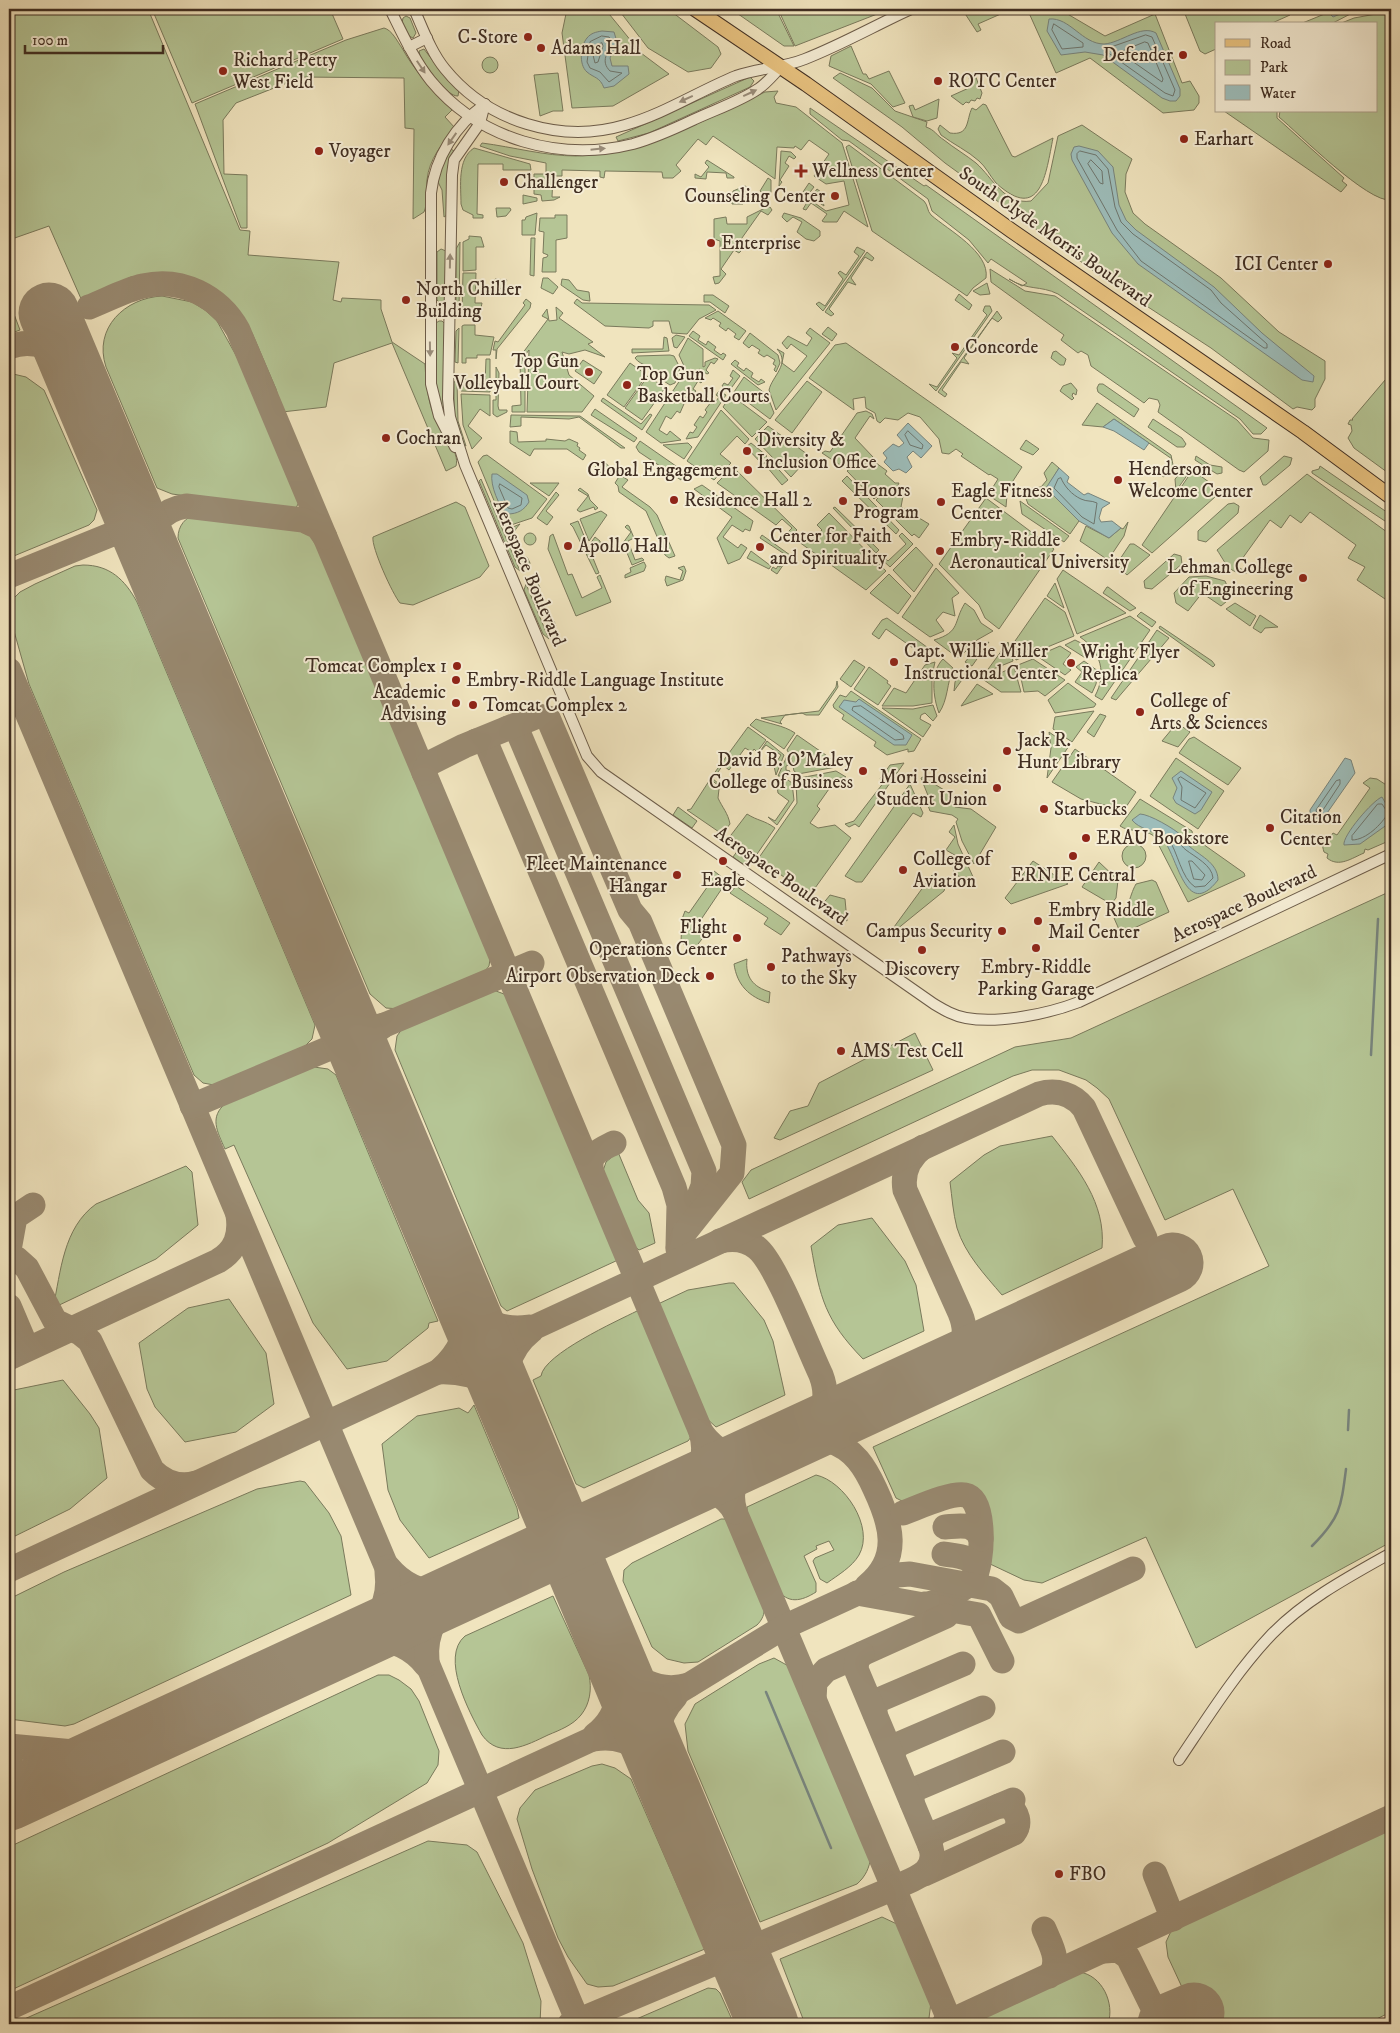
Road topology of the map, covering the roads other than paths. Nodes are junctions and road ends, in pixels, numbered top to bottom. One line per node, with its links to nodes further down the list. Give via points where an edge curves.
1 (390, 9): 6 (street)
2 (414, 9): 5 (street)
3 (695, 9): 7 (main road, South Clyde Morris Boulevard)
4 (911, 9): 7 (street)
5 (427, 38): 6 (street); 8 (street, via 456,82)
6 (409, 47): 9 (street, one-way to 9, via 430,80)
7 (781, 67): 8 (street, one-way to 8, via 738,76 640,120 590,132 549,130 524,123); 10 (street, one-way to 7, via 526,144 550,149 596,149 633,144 665,133 759,89); 14 (main road, South Clyde Morris Boulevard)
8 (485, 104): 9 (street, Aerospace Boulevard); 10 (street, Aerospace Boulevard)
9 (468, 116): 10 (street); 11 (street, Aerospace Boulevard, one-way to 11, via 438,159 433,173)
10 (480, 123): 12 (street, Aerospace Boulevard, one-way to 10, via 454,160)
11 (431, 312): 12 (street); 13 (street, Aerospace Boulevard, one-way to 13, via 434,401 446,432)
12 (449, 312): 13 (street, Aerospace Boulevard, via 448,399 450,417)
13 (465, 465): 15 (street, Aerospace Boulevard, via 592,764 948,1012 983,1020 1068,1006)
14 (1391, 497)
15 (1391, 854)
16 (1391, 1553): 17 (street, via 1321,1594 1272,1634 1208,1716)
17 (1180, 1760)

